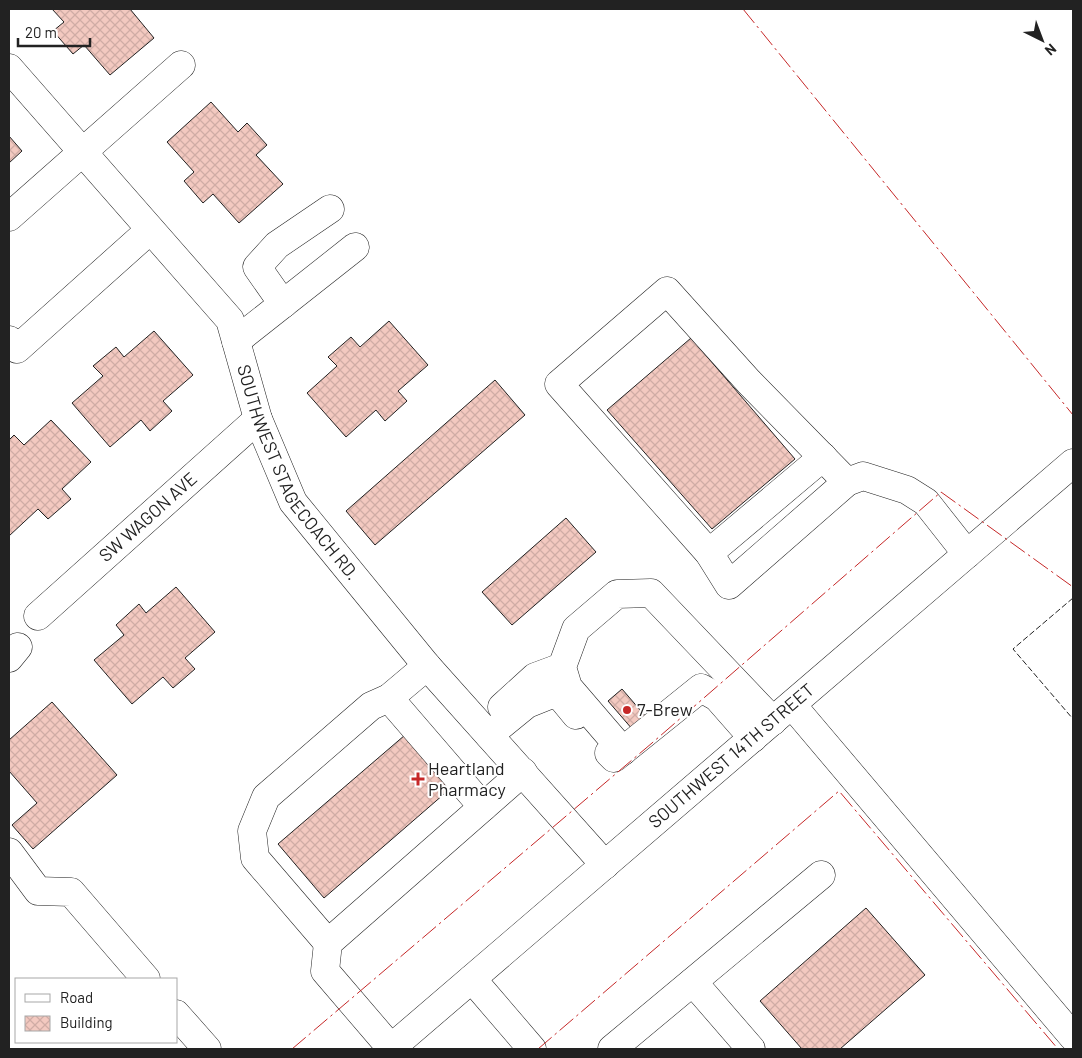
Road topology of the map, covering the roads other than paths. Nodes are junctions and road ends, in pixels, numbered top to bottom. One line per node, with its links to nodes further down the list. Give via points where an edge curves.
1 (181, 65): 3 (street)
2 (9, 68): 3 (street, SOUTHWEST STAGECOACH RD.)
3 (83, 152): 5 (street); 6 (street, SOUTHWEST STAGECOACH RD.)
4 (330, 209): 8 (street, via 277,245 257,267)
5 (9, 217)
6 (150, 230): 9 (street, SOUTHWEST STAGECOACH RD., via 230,320); 10 (street)
7 (355, 247): 8 (street)
8 (283, 304): 9 (street)
9 (236, 341): 11 (street, SOUTHWEST STAGECOACH RD.)
10 (11, 349)
11 (258, 419): 18 (street, SW WAGON AVE); 19 (street, SOUTHWEST STAGECOACH RD., via 293,502)
12 (823, 457): 14 (street); 15 (street); 15 (street, via 749,382 667,291 559,384)
13 (1073, 463): 16 (street, SOUTHWEST 14TH STREET)
14 (847, 482): 15 (street, via 729,585); 16 (street, via 863,476 907,490 926,502)
15 (709, 553)
16 (968, 554): 22 (street, SOUTHWEST 14TH STREET)
17 (670, 613): 20 (street, via 651,593 618,594 576,629); 22 (street); 24 (street, via 640,608 616,612 591,634 578,662 577,676)
18 (38, 616)
19 (427, 666): 21 (street); 23 (street, SOUTHWEST STAGECOACH RD.)
20 (560, 679): 23 (street, via 535,677); 24 (street)
21 (389, 698): 26 (street); 30 (street, via 372,706 266,797 252,831 255,858)
22 (772, 721): 24 (street, via 701,688); 28 (street, SOUTHWEST 14TH STREET); 35 (street)
23 (485, 730): 25 (street, SOUTHWEST STAGECOACH RD.)
24 (629, 746)
25 (522, 772): 26 (street); 28 (street, SOUTHWEST STAGECOACH RD.)
26 (483, 807): 30 (street)
27 (9, 852): 31 (street, via 38,891 71,892)
28 (605, 865): 32 (street, SOUTHWEST 14TH STREET)
29 (821, 874): 33 (street)
30 (328, 943): 37 (street, via 324,971)
31 (145, 978)
32 (472, 979): 37 (street, SOUTHWEST 14TH STREET); 38 (street)
33 (693, 982): 39 (street); 40 (street)
34 (178, 1016): 36 (street)
35 (1073, 1037)
36 (206, 1049)
37 (390, 1049)
38 (532, 1049)
39 (612, 1049)
40 (751, 1049)

